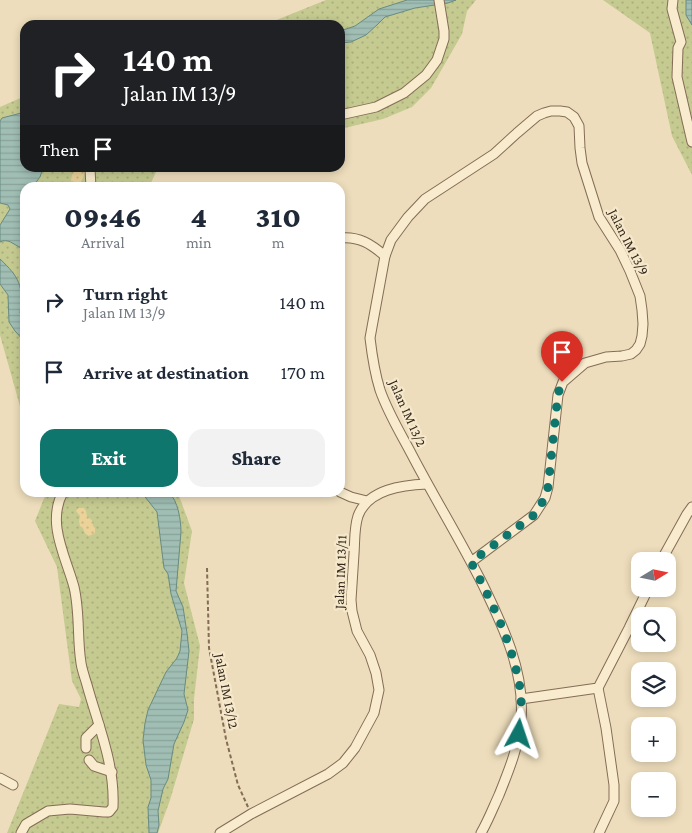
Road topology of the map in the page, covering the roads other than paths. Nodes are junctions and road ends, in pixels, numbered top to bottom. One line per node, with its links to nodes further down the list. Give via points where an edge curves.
1 (673, 0): 4 (street, via 672,9 681,42 677,77)
2 (440, 4): 3 (street, via 444,39 437,60 426,75 404,93 376,107)
3 (345, 114)
4 (692, 142)
5 (580, 148): 7 (street, Jalan IM 13/2, via 579,126 574,117 560,111 537,116 494,154 425,199 391,240); 14 (street, Jalan IM 13/9, via 599,217 620,250 640,296 643,324 640,344 631,354 585,363 562,382 545,498 534,515)
6 (345, 237): 7 (street, via 373,246)
7 (385, 256): 8 (street, Jalan IM 13/2, via 370,338 372,350 388,408)
8 (427, 484): 11 (street, via 389,489); 14 (street, Jalan IM 13/2)
9 (345, 494): 11 (street)
10 (61, 497): 18 (street, via 56,521 74,588 81,664)
11 (367, 501): 25 (street, Jalan IM 13/11, via 358,514 355,530 350,600 357,630 376,673 379,690 374,713 343,763)
12 (692, 507): 13 (street)
13 (666, 552)
14 (471, 562): 17 (street, Jalan IM 13/2, via 507,638)
15 (644, 598): 16 (street)
16 (598, 688): 17 (street); 27 (street, via 614,785 614,802)
17 (521, 699): 26 (street, Jalan IM 13/2, via 516,749)
18 (99, 725): 19 (street, via 86,738); 21 (street)
19 (86, 748)
20 (90, 760): 21 (street, via 94,766)
21 (112, 772): 24 (street, via 114,807 110,812 48,811 26,824)
22 (0, 778): 23 (street)
23 (13, 785)
24 (20, 833)
25 (220, 833)
26 (481, 833)
27 (599, 833)

